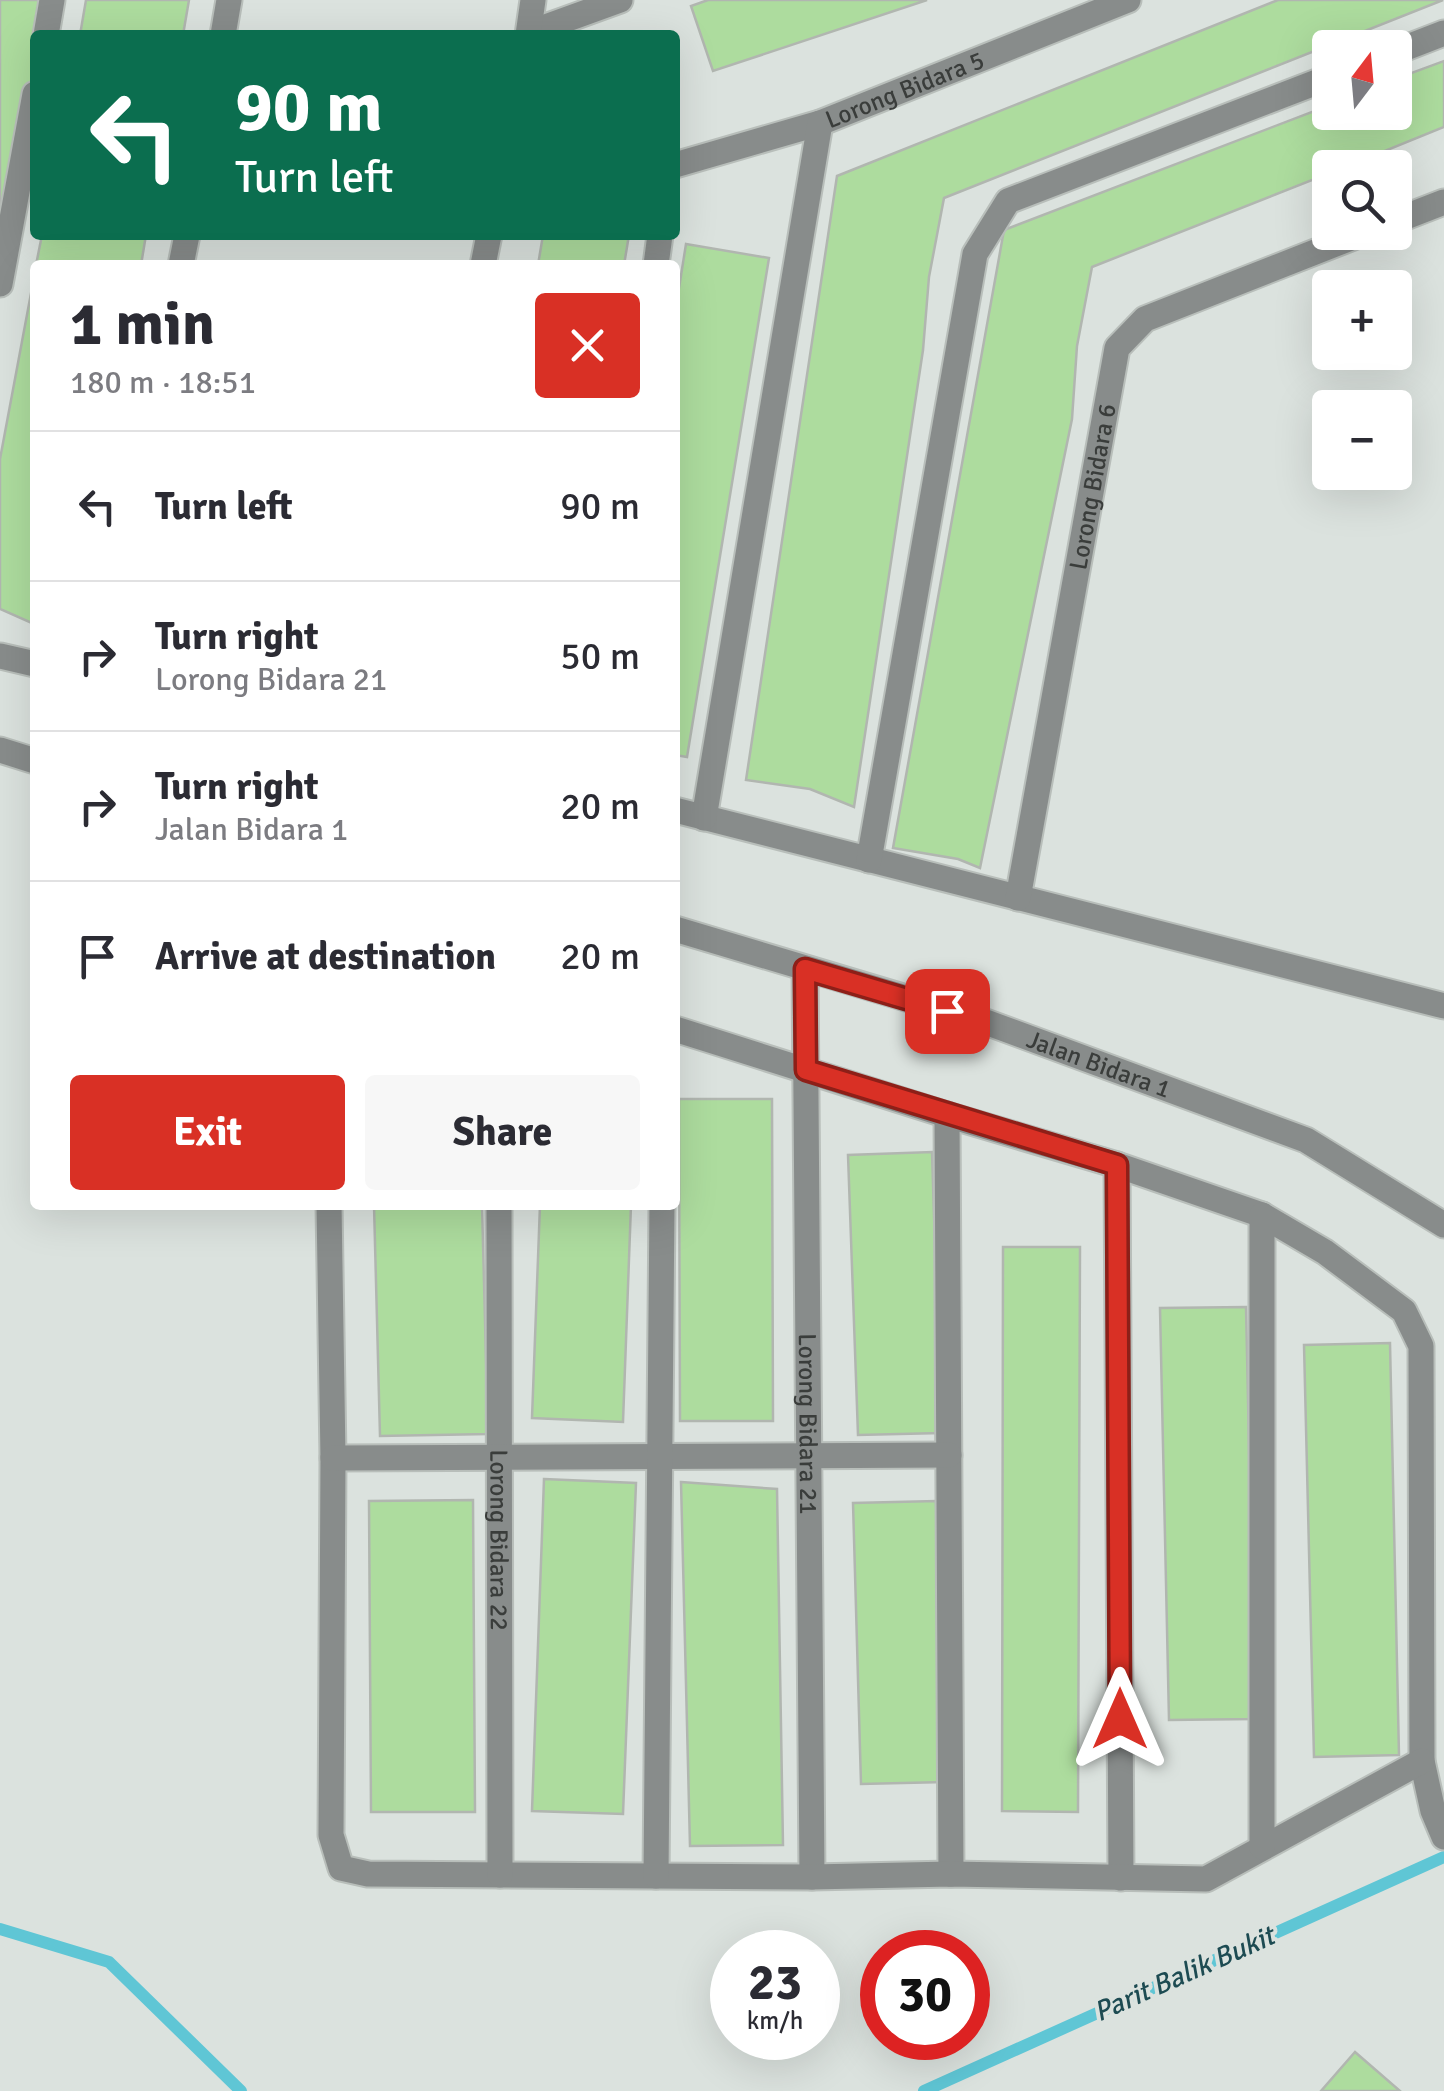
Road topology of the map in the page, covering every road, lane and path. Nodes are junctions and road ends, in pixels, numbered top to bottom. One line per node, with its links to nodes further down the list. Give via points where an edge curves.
1 (52, 0): 6 (street)
2 (229, 0): 7 (street)
3 (533, 0): 8 (street)
4 (620, 0): 9 (street)
5 (1128, 0): 14 (street, Lorong Bidara 5)
6 (47, 30)
7 (224, 30)
8 (529, 30)
9 (539, 30)
10 (1444, 33): 11 (street)
11 (1412, 45)
12 (1312, 84): 26 (street, via 1008,201 974,254)
13 (30, 121): 19 (street)
14 (820, 123): 15 (street, Lorong Bidara 5); 25 (street)
15 (680, 164)
16 (1444, 202): 17 (street)
17 (1412, 214)
18 (1320, 250): 27 (street, Lorong Bidara 6, via 1146,318 1117,348)
19 (0, 284)
20 (0, 656): 21 (street)
21 (30, 663)
22 (0, 750): 23 (street)
23 (30, 759)
24 (680, 811): 25 (street)
25 (704, 818): 26 (street)
26 (869, 860): 27 (street)
27 (1018, 898): 30 (street)
28 (680, 932): 29 (street, Jalan Bidara 1)
29 (805, 969): 32 (street, Lorong Bidara 21); 39 (street, Jalan Bidara 1, via 982,1022 1306,1140)
30 (1444, 1006)
31 (680, 1032): 32 (street)
32 (806, 1070): 33 (street); 44 (street, Lorong Bidara 21)
33 (947, 1115): 34 (street); 40 (street)
34 (1117, 1165): 38 (street); 52 (street)
35 (329, 1210): 41 (street)
36 (499, 1210): 42 (street, Lorong Bidara 22)
37 (662, 1210): 43 (street)
38 (1262, 1216): 45 (street, via 1325,1252 1404,1311 1421,1346); 47 (street)
39 (1444, 1225)
40 (949, 1455): 44 (street); 48 (street)
41 (334, 1458): 42 (street); 49 (street, via 331,1835 341,1868)
42 (500, 1458): 43 (street); 49 (street, Lorong Bidara 22)
43 (659, 1458): 44 (street); 50 (street)
44 (809, 1458): 51 (street, Lorong Bidara 21)
45 (1422, 1761): 46 (street); 47 (street)
46 (1444, 1837)
47 (1262, 1847): 52 (street, via 1206,1879)
48 (951, 1874): 51 (street); 52 (street)
49 (500, 1875): 50 (street)
50 (656, 1876): 51 (street)
51 (812, 1877)
52 (1121, 1878)

